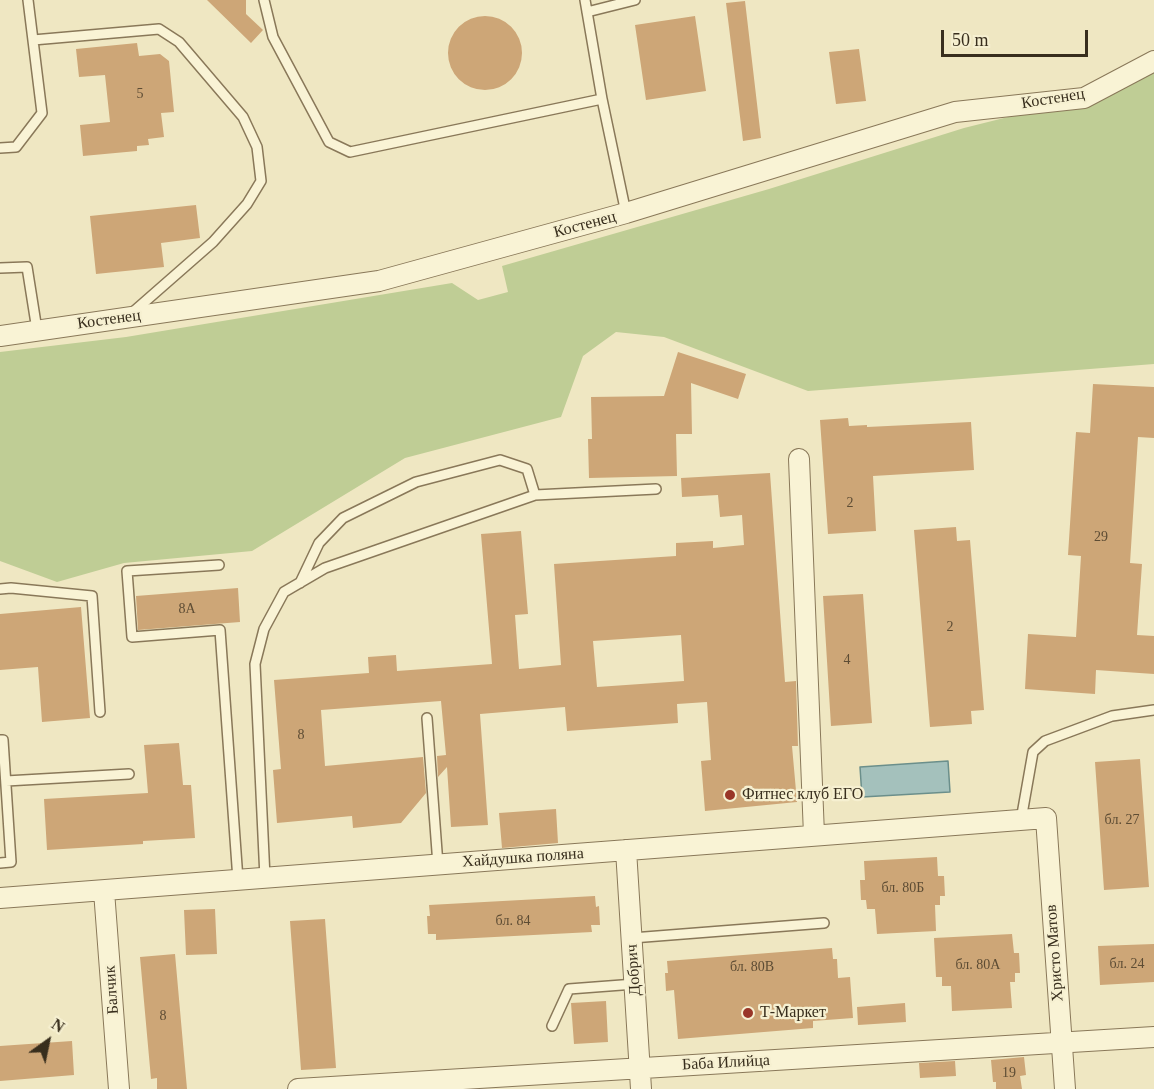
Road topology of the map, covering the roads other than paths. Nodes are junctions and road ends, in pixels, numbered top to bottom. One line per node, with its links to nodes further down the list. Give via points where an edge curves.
1 (28, 0): 6 (lane)
2 (264, 0): 8 (lane, via 273,37 329,142 350,152)
3 (585, 0): 5 (lane)
4 (635, 0): 5 (lane)
5 (587, 12): 8 (lane)
6 (33, 40): 9 (lane, via 42,113 16,147); 12 (lane, via 159,28 179,42 243,117 257,147 261,182 247,204 213,242)
7 (1154, 61): 10 (street, Костенец, via 1084,98 955,112)
8 (602, 99): 10 (lane)
9 (0, 148)
10 (626, 213): 12 (street, Костенец, via 379,281)
11 (0, 268): 13 (lane, via 27,267)
12 (128, 317): 13 (street, Костенец)
13 (37, 330): 14 (street, Костенец)
14 (0, 336)
15 (799, 459): 29 (street)
16 (656, 489): 17 (lane)
17 (535, 495): 19 (lane, via 325,568); 19 (lane, via 527,469 500,460 416,482 343,518 319,543)
18 (219, 565): 34 (lane, via 127,571 132,637 220,630)
19 (300, 583): 33 (lane, via 284,592 264,628 255,664)
20 (0, 589): 22 (lane, via 92,596)
21 (1154, 710): 28 (lane, via 1112,716 1045,741 1033,752)
22 (100, 712)
23 (427, 718): 32 (lane)
24 (0, 740): 26 (lane)
25 (129, 774): 26 (lane)
26 (6, 782): 31 (lane, via 11,862)
27 (1046, 818): 28 (street, Хайдушка поляна); 42 (street, Христо Матов)
28 (1021, 820): 29 (street, Хайдушка поляна)
29 (814, 836): 30 (street, Хайдушка поляна)
30 (626, 850): 32 (street, Хайдушка поляна); 38 (street, Добрич)
31 (0, 863)
32 (438, 864): 33 (street, Хайдушка поляна)
33 (265, 878): 34 (street, Хайдушка поляна)
34 (238, 880): 35 (street, Хайдушка поляна)
35 (104, 891): 36 (street, Хайдушка поляна); 44 (street, Балчик)
36 (0, 898)
37 (824, 923): 38 (lane)
38 (632, 938): 39 (street, Добрич)
39 (635, 984): 40 (lane, via 569,989); 43 (street, Добрич)
40 (552, 1026)
41 (1154, 1037): 42 (street, Баба Илийца)
42 (1062, 1042): 43 (street, Баба Илийца); 47 (street, Христо Матов)
43 (640, 1068): 45 (street, Баба Илийца); 46 (street, Добрич)
44 (119, 1089)
45 (298, 1089)
46 (642, 1089)
47 (1065, 1089)

